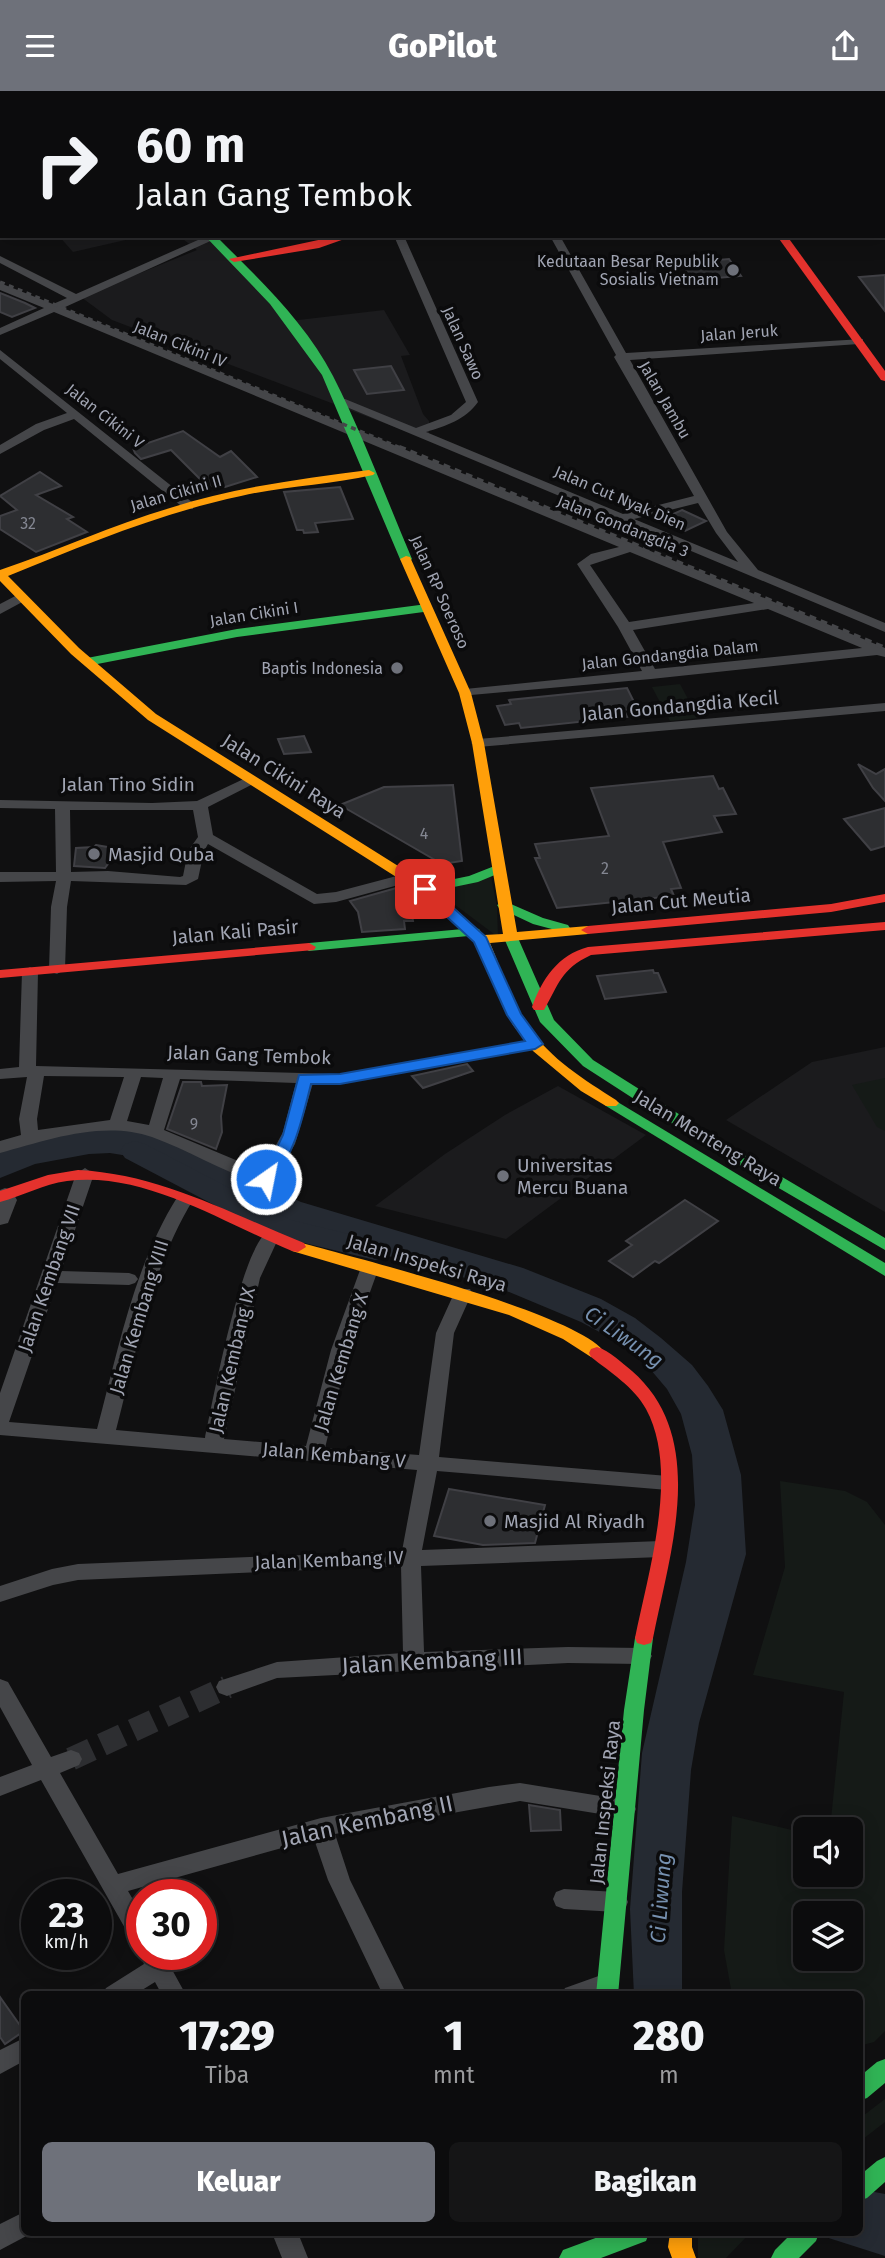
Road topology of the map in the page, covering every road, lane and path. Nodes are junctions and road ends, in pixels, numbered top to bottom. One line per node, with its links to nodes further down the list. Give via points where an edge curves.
1 (209, 238): 12 (street)
2 (212, 238): 8 (main road, Jalan RP Soeroso)
3 (342, 238): 8 (main road)
4 (400, 238): 23 (street, Jalan Sawo, via 472,402 456,417)
5 (556, 238): 18 (street, Jalan Jambu)
6 (783, 238): 10 (main road)
7 (0, 259): 12 (street)
8 (234, 259): 20 (main road, Jalan RP Soeroso, via 275,302)
9 (821, 261): 10 (main road)
10 (802, 263): 15 (main road)
11 (0, 286): 13 (street, Jalan Cikini IV)
12 (77, 299): 13 (street)
13 (55, 309): 14 (street); 22 (street, Jalan Cikini IV)
14 (0, 332)
15 (862, 347): 16 (main road); 18 (street, Jalan Jeruk); 19 (main road)
16 (885, 350)
17 (0, 353): 21 (street, Jalan Cikini V)
18 (620, 357): 26 (street, Jalan Jambu)
19 (885, 378)
20 (341, 401): 22 (main road, Jalan RP Soeroso); 23 (street, Jalan Cut Nyak Dien)
21 (74, 415): 24 (street); 27 (street, Jalan Cikini V)
22 (349, 430): 25 (main road, Jalan RP Soeroso); 29 (street, Jalan Gondangdia 3)
23 (415, 432): 28 (street, Jalan Cut Nyak Dien)
24 (0, 450)
25 (369, 473): 27 (main road, Jalan Cikini II, via 238,493); 34 (main road, Jalan RP Soeroso)
26 (701, 498): 28 (street); 30 (street, Jalan Jambu)
27 (189, 506): 31 (main road, Jalan Cikini II, via 96,536)
28 (623, 518): 30 (street, Jalan Cut Nyak Dien)
29 (631, 548): 33 (street, Jalan Gondangdia 3); 36 (street, via 584,562)
30 (754, 574): 37 (street, Jalan Cut Nyak Dien)
31 (0, 575): 32 (main road, Jalan Cikini Raya)
32 (21, 597): 35 (street); 39 (main road, Jalan Cikini Raya)
33 (769, 605): 36 (street); 38 (street, Jalan Gondangdia 3)
34 (427, 608): 39 (main road, Jalan Cikini I, via 237,633); 41 (main road, Jalan RP Soeroso)
35 (0, 610)
36 (625, 627): 40 (street)
37 (885, 628)
38 (882, 652): 40 (street, Jalan Gondangdia Dalam)
39 (87, 661): 44 (main road, Jalan Cikini Raya, via 152,717)
40 (651, 675): 41 (street, Jalan Gondangdia Dalam)
41 (465, 693): 43 (main road, Jalan RP Soeroso)
42 (885, 706): 43 (street, Jalan Gondangdia Kecil)
43 (478, 743): 49 (main road, Jalan RP Soeroso)
44 (250, 780): 47 (street, Jalan Tino Sidin); 52 (main road, Jalan Cikini Raya)
45 (0, 804): 46 (street, Jalan Tino Sidin)
46 (62, 804): 47 (street, Jalan Tino Sidin); 50 (street)
47 (200, 805): 48 (street)
48 (205, 837): 50 (street, via 196,851 190,879 181,882); 52 (street, via 314,899)
49 (497, 869): 53 (main road); 55 (main road, Jalan RP Soeroso)
50 (64, 876): 51 (street); 64 (street)
51 (0, 877)
52 (408, 878): 53 (main road, Jalan Cikini Raya)
53 (429, 892): 60 (main road, via 431,922); 61 (main road, Jalan Cikini Raya)
54 (885, 898): 59 (main road, Jalan Cut Meutia, via 831,908)
55 (504, 905): 59 (main road, via 538,921); 62 (main road, Jalan RP Soeroso)
56 (885, 911): 58 (main road)
57 (885, 926): 58 (main road)
58 (818, 930): 63 (main road)
59 (579, 932): 62 (main road, Jalan Cut Meutia); 63 (main road, via 579,941)
60 (412, 936): 61 (main road, Jalan Kali Pasir); 64 (main road, Jalan Kali Pasir)
61 (477, 936): 62 (main road, Jalan Cut Meutia); 68 (main road, Jalan Cikini Raya)
62 (511, 938): 67 (main road, Jalan RP Soeroso)
63 (588, 951): 67 (main road, via 555,969)
64 (57, 969): 65 (main road, Jalan Kali Pasir)
65 (30, 972): 66 (main road, Jalan Kali Pasir); 70 (street)
66 (0, 974)
67 (539, 1007): 84 (main road, Jalan Menteng Raya, via 568,1046 598,1071)
68 (521, 1027): 69 (main road, Jalan Menteng Raya)
69 (535, 1044): 74 (street, Jalan Gang Tembok, via 340,1079); 86 (main road, Jalan Menteng Raya, via 596,1096)
70 (32, 1071): 71 (street, Jalan Gang Tembok); 73 (street, Jalan Gang Tembok); 77 (street, via 27,1119)
71 (134, 1072): 72 (street, Jalan Gang Tembok); 75 (street)
72 (173, 1074): 74 (street, Jalan Gang Tembok); 76 (street)
73 (1, 1078)
74 (305, 1079): 76 (street, via 291,1135 266,1179)
75 (117, 1125): 76 (street); 77 (street)
76 (155, 1132)
77 (30, 1137): 78 (street)
78 (0, 1147)
79 (85, 1174): 80 (main road, Jalan Inspeksi Raya, via 46,1178); 81 (main road, Jalan Inspeksi Raya, via 125,1179); 87 (street, Jalan Kembang VII)
80 (3, 1196): 82 (street, via 8,1200)
81 (184, 1201): 83 (main road, Jalan Inspeksi Raya); 92 (street, Jalan Kembang VIII, via 162,1240)
82 (0, 1219)
83 (271, 1237): 85 (main road, Jalan Inspeksi Raya); 93 (street, Jalan Kembang IX, via 251,1278)
84 (885, 1245)
85 (369, 1270): 89 (main road, Jalan Inspeksi Raya); 94 (street, Jalan Kembang X, via 340,1350)
86 (885, 1270)
87 (50, 1277): 88 (street); 90 (street, Jalan Kembang VII)
88 (128, 1279)
89 (463, 1293): 95 (street, via 445,1333); 96 (main road, Jalan Inspeksi Raya, via 558,1330 622,1373 660,1417)
90 (0, 1421)
91 (0, 1428): 92 (street, Jalan Kembang V)
92 (104, 1437): 93 (street, Jalan Kembang V)
93 (213, 1445): 94 (street, Jalan Kembang V)
94 (314, 1454): 95 (street, Jalan Kembang V)
95 (428, 1464): 96 (street, Jalan Kembang V); 98 (street)
96 (668, 1483): 97 (main road, Jalan Inspeksi Raya)
97 (661, 1549): 98 (street, Jalan Kembang IV); 100 (main road, Jalan Inspeksi Raya)
98 (411, 1557): 99 (street, Jalan Kembang IV, via 78,1572); 101 (street)
99 (0, 1594)
100 (641, 1656): 101 (street, Jalan Kembang III); 107 (main road, Jalan Inspeksi Raya)
101 (414, 1661): 102 (street, Jalan Kembang III, via 277,1670)
102 (227, 1687)
103 (0, 1688): 105 (street)
104 (71, 1759): 105 (street)
105 (47, 1769): 106 (street); 109 (street)
106 (0, 1787)
107 (625, 1809): 108 (street, Jalan Kembang II, via 520,1792); 112 (main road, Jalan Inspeksi Raya)
108 (321, 1827): 110 (street, Jalan Kembang II); 119 (street, via 339,1880)
109 (109, 1879)
110 (112, 1885): 113 (street)
111 (564, 1899): 112 (street)
112 (617, 1902): 116 (main road, Jalan Inspeksi Raya)
113 (126, 1909)
114 (145, 1970): 117 (street)
115 (161, 1970): 118 (street)
116 (607, 1989)
117 (119, 1991)
118 (172, 1991)
119 (393, 1991)
120 (21, 2051): 121 (street)
121 (0, 2063)
122 (885, 2069): 123 (main road)
123 (863, 2088)
124 (884, 2169): 125 (main road)
125 (863, 2187)
126 (21, 2226): 131 (street)
127 (286, 2236): 133 (street)
128 (629, 2236): 132 (main road)
129 (681, 2236): 136 (main road)
130 (804, 2236): 137 (main road)
131 (0, 2238)
132 (599, 2246): 134 (main road); 135 (main road)
133 (295, 2258)
134 (570, 2258)
135 (628, 2258)
136 (684, 2258)
137 (783, 2258)

